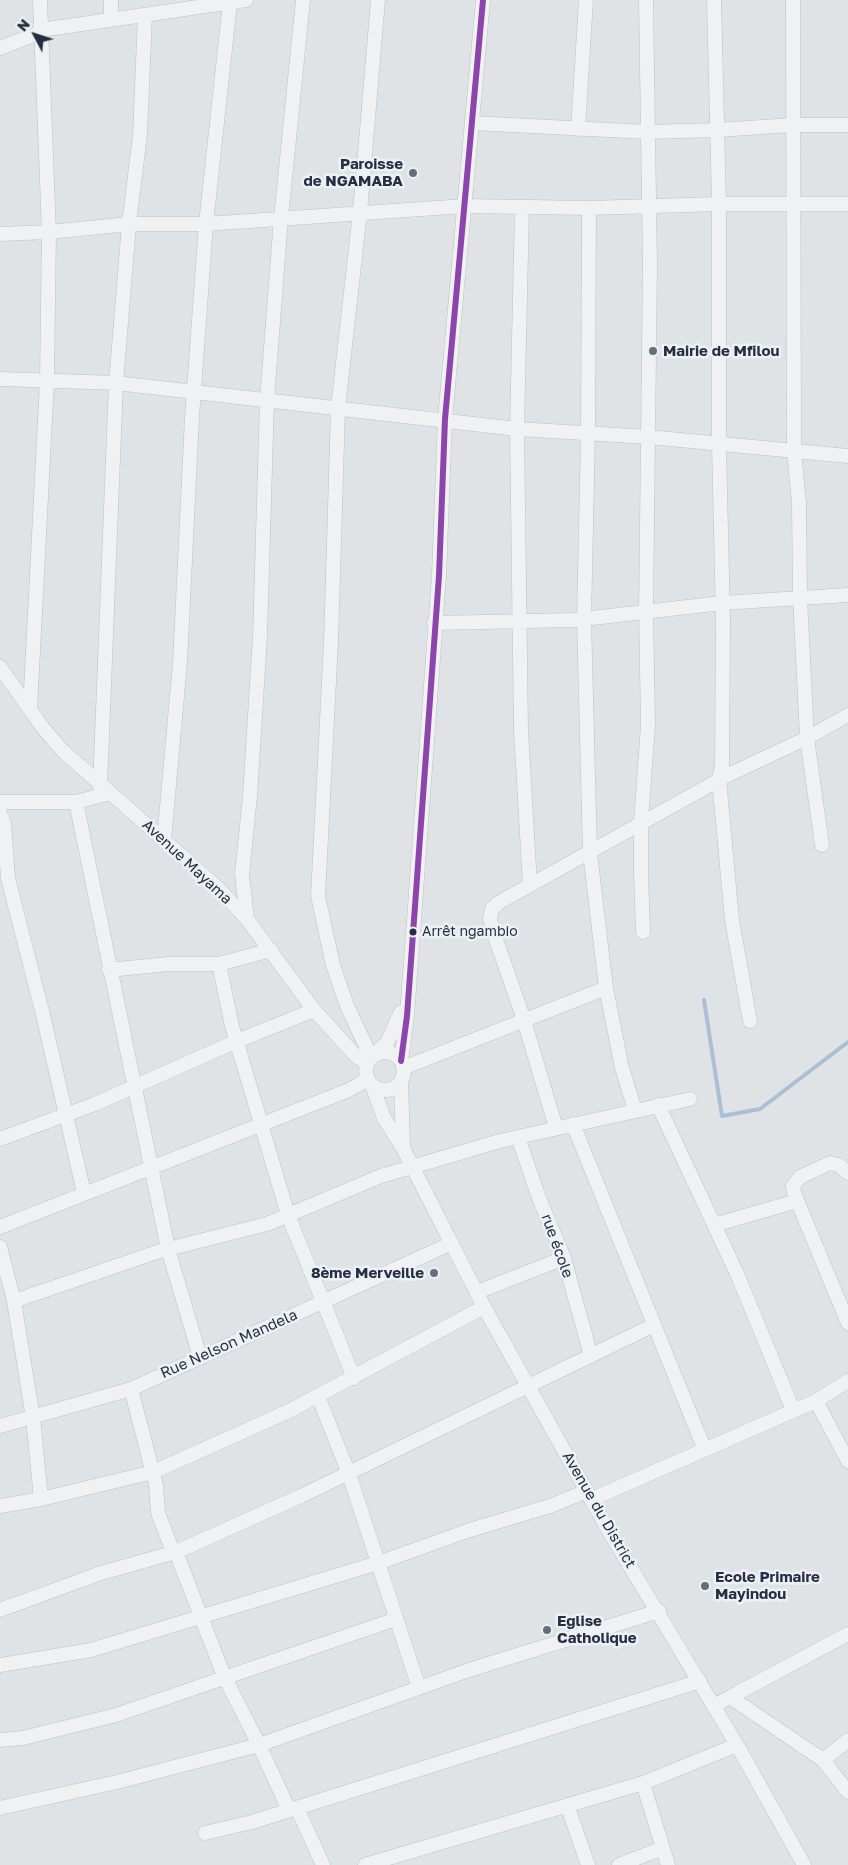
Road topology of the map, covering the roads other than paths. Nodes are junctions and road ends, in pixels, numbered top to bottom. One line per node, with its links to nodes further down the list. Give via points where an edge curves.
1 (40, 0): 14 (street)
2 (111, 0): 13 (street)
3 (303, 0): 30 (street)
4 (378, 0): 29 (street)
5 (483, 0): 16 (street)
6 (586, 0): 19 (street)
7 (646, 0): 21 (street)
8 (714, 0): 20 (street)
9 (793, 0): 17 (street)
10 (240, 1): 11 (street); 32 (street)
11 (179, 5): 12 (street)
12 (146, 15): 13 (street); 31 (street, via 140,135)
13 (111, 20): 14 (street)
14 (41, 31): 15 (street); 33 (street)
15 (0, 48)
16 (472, 123): 19 (street); 25 (street)
17 (793, 125): 18 (street); 20 (street); 24 (street)
18 (848, 125)
19 (578, 129): 21 (street)
20 (717, 130): 21 (street); 22 (street)
21 (648, 132): 26 (street)
22 (719, 204): 24 (street); 26 (street); 45 (street)
23 (848, 204): 24 (street)
24 (792, 205): 46 (street)
25 (465, 206): 27 (street); 29 (street); 41 (street)
26 (648, 207): 28 (street); 44 (street)
27 (522, 208): 28 (street); 42 (street)
28 (589, 208): 43 (street)
29 (360, 212): 30 (street); 40 (street)
30 (281, 218): 32 (street); 39 (street)
31 (129, 224): 32 (street); 33 (street); 37 (street)
32 (206, 224): 38 (street)
33 (49, 232): 34 (street); 36 (street)
34 (0, 234)
35 (0, 379): 36 (street)
36 (47, 380): 37 (street); 56 (street)
37 (116, 382): 38 (street); 60 (street)
38 (194, 392): 39 (street); 65 (street, via 180,664)
39 (267, 400): 40 (street); 69 (street, via 260,636 242,874)
40 (338, 408): 41 (street); 80 (street, via 332,642 318,896 333,965 347,1006)
41 (446, 419): 42 (street); 53 (street)
42 (517, 429): 43 (street); 54 (street)
43 (588, 432): 44 (street); 52 (street)
44 (649, 437): 45 (street); 51 (street)
45 (719, 444): 46 (street); 50 (street)
46 (794, 451): 47 (street); 49 (street, via 799,503)
47 (848, 456)
48 (848, 595): 49 (street)
49 (800, 598): 50 (street); 58 (street)
50 (722, 604): 51 (street); 59 (street, via 722,766)
51 (646, 612): 52 (street); 64 (street, via 648,724)
52 (584, 619): 54 (street); 67 (street)
53 (434, 622): 54 (street); 75 (street)
54 (520, 622): 68 (street, via 521,731)
55 (0, 667): 56 (street, Avenue Mayama)
56 (30, 709): 60 (street, Avenue Mayama, via 62,751)
57 (848, 715): 58 (street)
58 (807, 738): 59 (street); 66 (street)
59 (719, 779): 64 (street); 78 (street, via 732,920)
60 (105, 790): 62 (street); 65 (street, Avenue Mayama)
61 (0, 802): 62 (street)
62 (76, 802): 73 (street)
63 (0, 813): 87 (street, via 4,824 8,878)
64 (641, 822): 67 (street); 70 (street)
65 (164, 840): 69 (street, Avenue Mayama)
66 (822, 845)
67 (590, 852): 68 (street); 74 (street)
68 (530, 885): 77 (street, via 498,903 490,918)
69 (247, 919): 71 (street, Avenue Mayama)
70 (643, 932)
71 (271, 950): 72 (street); 76 (street, Avenue Mayama)
72 (220, 964): 73 (street, via 168,964); 79 (street)
73 (109, 970): 83 (street)
74 (606, 988): 77 (street); 86 (street, via 622,1068)
75 (407, 992): 80 (street, via 393,1034); 81 (street, Avenue du District)
76 (314, 1010): 79 (street); 80 (street, Avenue Mayama, via 356,1056)
77 (524, 1020): 81 (street); 90 (street)
78 (750, 1021)
79 (237, 1040): 83 (street); 89 (street)
80 (371, 1058): 81 (street, via 387,1052 395,1055); 82 (street)
81 (402, 1070): 82 (street, via 394,1087 385,1090); 93 (street, Avenue du District)
82 (370, 1082): 89 (street); 93 (street, Avenue du District, via 384,1118)
83 (135, 1085): 87 (street); 94 (street)
84 (690, 1098): 85 (street)
85 (658, 1105): 86 (street); 100 (street)
86 (635, 1110): 88 (street)
87 (66, 1115): 92 (street); 97 (street)
88 (573, 1124): 90 (street); 111 (street)
89 (260, 1125): 94 (street); 99 (street)
90 (556, 1128): 91 (street)
91 (518, 1137): 95 (street); 105 (street, rue école)
92 (0, 1140)
93 (404, 1150): 95 (street, Avenue du District)
94 (152, 1167): 97 (street); 104 (street)
95 (412, 1168): 99 (street, via 381,1176); 102 (street, Avenue du District)
96 (848, 1173): 98 (street, via 839,1165 830,1163 800,1177 793,1186)
97 (84, 1193): 101 (street)
98 (797, 1200): 100 (street); 110 (street)
99 (288, 1215): 104 (street, via 267,1224); 108 (street)
100 (714, 1225): 120 (street)
101 (0, 1227)
102 (452, 1243): 106 (street, Avenue du District); 108 (street, Rue Nelson Mandela)
103 (0, 1247): 107 (street)
104 (168, 1249): 107 (street); 113 (street)
105 (564, 1258): 106 (street); 112 (street, rue école)
106 (477, 1292): 109 (street, Avenue du District)
107 (14, 1301): 121 (street)
108 (322, 1302): 113 (street, Rue Nelson Mandela); 114 (street)
109 (484, 1307): 114 (street); 116 (street, Avenue du District)
110 (848, 1323)
111 (654, 1325): 112 (street); 123 (street)
112 (591, 1356): 116 (street)
113 (200, 1357): 117 (street, Rue Nelson Mandela)
114 (354, 1378): 118 (street)
115 (848, 1381): 119 (street)
116 (530, 1386): 126 (street); 127 (street, Avenue du District)
117 (132, 1389): 121 (street, Rue Nelson Mandela); 125 (street)
118 (318, 1396): 125 (street); 126 (street)
119 (816, 1401): 120 (street); 124 (street)
120 (792, 1410): 123 (street)
121 (33, 1418): 122 (street, Rue Nelson Mandela); 128 (street)
122 (0, 1426)
123 (704, 1448): 127 (street)
124 (848, 1461)
125 (152, 1472): 128 (street); 130 (street, via 158,1513)
126 (349, 1474): 130 (street); 131 (street)
127 (590, 1495): 131 (street, via 470,1530); 133 (street, Avenue du District)
128 (41, 1499): 129 (street)
129 (0, 1506)
130 (176, 1552): 132 (street, via 101,1573); 134 (street)
131 (378, 1562): 134 (street); 135 (street)
132 (0, 1610)
133 (658, 1611): 139 (street, Avenue du District); 140 (street)
134 (201, 1616): 137 (street, via 92,1650); 138 (street)
135 (396, 1619): 138 (street); 140 (street)
136 (848, 1634): 141 (street)
137 (0, 1665)
138 (224, 1676): 143 (street, via 116,1715 23,1738); 145 (street)
139 (700, 1681): 142 (street, Avenue du District); 152 (street)
140 (419, 1688): 145 (street)
141 (730, 1697): 142 (street); 147 (street)
142 (714, 1706): 146 (street, Avenue du District)
143 (0, 1740)
144 (848, 1740): 147 (street)
145 (259, 1745): 151 (street); 152 (street)
146 (737, 1745): 148 (street); 160 (street, Avenue du District)
147 (823, 1760): 149 (street)
148 (643, 1783): 150 (street); 154 (street)
149 (848, 1792)
150 (567, 1805): 156 (street); 157 (street)
151 (0, 1808)
152 (293, 1809): 153 (street); 155 (street)
153 (205, 1833)
154 (663, 1848): 158 (street); 159 (street)
155 (324, 1865)
156 (365, 1865)
157 (588, 1865)
158 (619, 1865)
159 (668, 1865)
160 (804, 1865)

